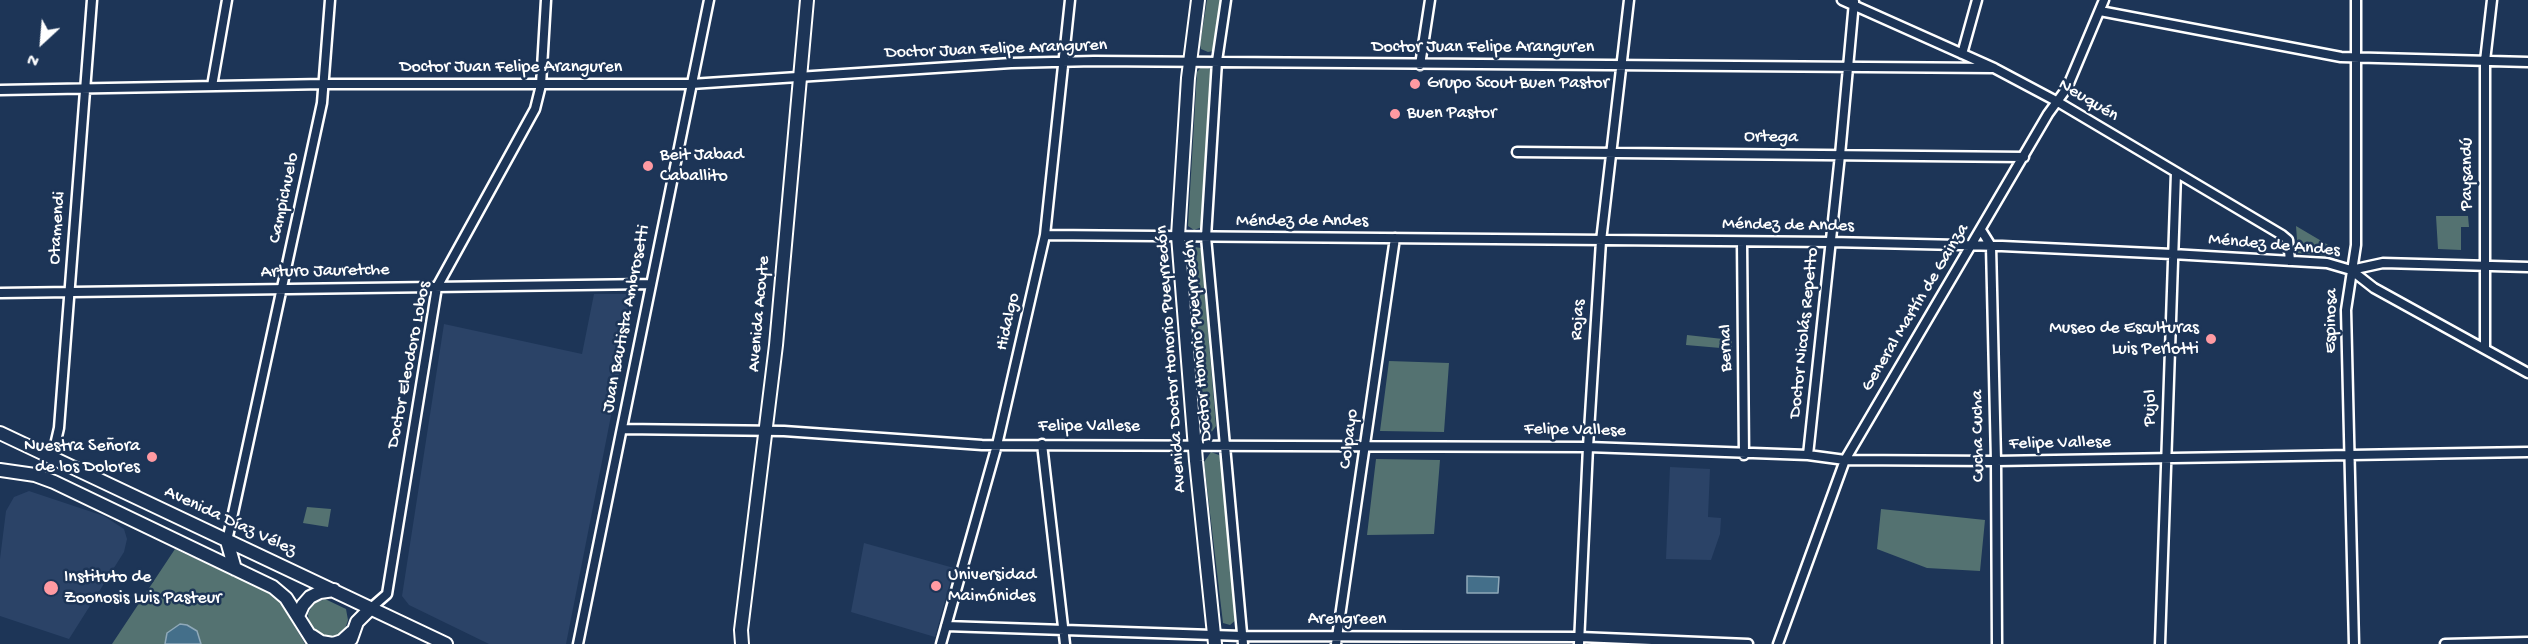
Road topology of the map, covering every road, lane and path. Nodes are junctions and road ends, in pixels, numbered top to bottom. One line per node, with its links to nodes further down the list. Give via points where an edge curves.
1 (92, 0): 36 (street, Otamendi)
2 (227, 0): 34 (street)
3 (330, 0): 31 (street, Campichuelo)
4 (546, 0): 32 (street, Doctor Eleodoro Lobos)
5 (709, 0): 33 (street, Juan Bautista Ambrosetti)
6 (807, 0): 30 (main road, Avenida Acoyte)
7 (1070, 0): 22 (street, Hidalgo)
8 (1198, 0): 21 (main road, Avenida Doctor Honorio Pueyrredón)
9 (1226, 0): 23 (street, Doctor Honorio Pueyrredón)
10 (1430, 0): 26 (street)
11 (1629, 0): 27 (street, Rojas)
12 (1842, 0): 17 (street, Neuquén)
13 (1977, 0): 19 (street)
14 (2104, 0): 18 (street, General Martín de Gainza)
15 (2356, 0): 20 (street, Espinosa)
16 (2492, 0): 24 (street, Paysandú)
17 (1854, 3): 19 (street, Neuquén); 28 (street, Doctor Nicolás Repetto)
18 (2100, 11): 20 (street); 37 (street, General Martín de Gainza)
19 (1962, 54): 29 (street, Neuquén)
20 (2356, 58): 24 (street); 57 (street, Espinosa, via 2356,245)
21 (1191, 61): 22 (street, Doctor Juan Felipe Aranguren); 23 (street, Doctor Juan Felipe Aranguren); 45 (main road, Avenida Doctor Honorio Pueyrredón)
22 (1062, 62): 30 (street, Doctor Juan Felipe Aranguren); 44 (street, Hidalgo)
23 (1217, 62): 26 (street, Doctor Juan Felipe Aranguren); 46 (street, Doctor Honorio Pueyrredón)
24 (2485, 62): 25 (street); 55 (street, Paysandú)
25 (2528, 62)
26 (1420, 64): 27 (street, Doctor Juan Felipe Aranguren)
27 (1621, 65): 28 (street, Doctor Juan Felipe Aranguren); 39 (street, Rojas)
28 (1848, 66): 29 (street, Doctor Juan Felipe Aranguren); 40 (street, Doctor Nicolás Repetto)
29 (1994, 68): 37 (street, Neuquén)
30 (798, 76): 33 (street, Doctor Juan Felipe Aranguren); 66 (main road, Avenida Acoyte)
31 (324, 84): 32 (street, Doctor Juan Felipe Aranguren); 34 (street, Doctor Juan Felipe Aranguren); 60 (street, Campichuelo)
32 (541, 84): 33 (street, Doctor Juan Felipe Aranguren); 59 (street, Doctor Eleodoro Lobos, via 530,119)
33 (691, 84): 58 (street, Juan Bautista Ambrosetti)
34 (212, 86): 36 (street, Doctor Juan Felipe Aranguren)
35 (0, 90): 36 (street, Doctor Juan Felipe Aranguren)
36 (86, 90): 61 (street, Otamendi)
37 (2058, 102): 41 (street, General Martín de Gainza); 42 (street, Neuquén)
38 (1517, 152): 39 (street, Ortega)
39 (1612, 153): 40 (street, Ortega); 48 (street, Rojas)
40 (1840, 155): 41 (street, Ortega); 50 (street, Doctor Nicolás Repetto)
41 (2024, 157): 43 (street, General Martín de Gainza)
42 (2176, 173): 53 (street, Pujol); 54 (street, Neuquén, via 2288,240)
43 (1982, 230): 51 (street, General Martín de Gainza); 52 (street, Cucha Cucha)
44 (1045, 235): 45 (street, Méndez de Andes); 71 (street, Hidalgo)
45 (1178, 236): 46 (street, Méndez de Andes); 69 (main road, Avenida Doctor Honorio Pueyrredón)
46 (1206, 237): 47 (street, Méndez de Andes); 70 (street, Doctor Honorio Pueyrredón)
47 (1395, 238): 48 (street, Méndez de Andes); 72 (street, Colpayo)
48 (1601, 241): 49 (street, Méndez de Andes); 73 (street, Rojas)
49 (1742, 242): 50 (street, Méndez de Andes); 75 (street, Bernal)
50 (1831, 242): 51 (street, Méndez de Andes); 76 (street, Doctor Nicolás Repetto)
51 (1972, 246): 52 (street, Méndez de Andes); 80 (street, General Martín de Gainza)
52 (1991, 246): 53 (street, Méndez de Andes); 81 (street, Cucha Cucha)
53 (2172, 254): 54 (street, Méndez de Andes); 79 (street, Pujol)
54 (2290, 261): 57 (street, Méndez de Andes, via 2327,263)
55 (2485, 266): 56 (street, Méndez de Andes); 57 (street, Méndez de Andes, via 2383,264); 63 (street, Paysandú)
56 (2528, 267)
57 (2351, 270): 63 (street, via 2374,288); 77 (street, Espinosa, via 2346,310)
58 (650, 284): 59 (street, Arturo Jauretche); 65 (street, Juan Bautista Ambrosetti)
59 (437, 287): 60 (street, Arturo Jauretche); 87 (street, Doctor Eleodoro Lobos, via 387,594)
60 (283, 288): 61 (street, Arturo Jauretche); 84 (street, Campichuelo)
61 (70, 292): 62 (street, Arturo Jauretche); 78 (street, Otamendi, via 59,428)
62 (0, 294)
63 (2484, 348): 64 (street)
64 (2528, 372)
65 (622, 429): 66 (street, Felipe Vallese); 103 (street, Juan Bautista Ambrosetti)
66 (766, 430): 71 (street, Felipe Vallese); 90 (main road, Avenida Acoyte)
67 (0, 433): 78 (main road, Avenida Díaz Vélez)
68 (1042, 444): 69 (street, Felipe Vallese); 71 (street, Felipe Vallese); 91 (street)
69 (1195, 444): 70 (street, Felipe Vallese); 94 (main road, Avenida Doctor Honorio Pueyrredón)
70 (1224, 444): 72 (street, Felipe Vallese); 95 (street, Doctor Honorio Pueyrredón)
71 (997, 445): 89 (street, Hidalgo)
72 (1367, 447): 73 (street, Felipe Vallese); 96 (street, Colpayo)
73 (1588, 447): 75 (street, Felipe Vallese); 97 (street, Rojas)
74 (2528, 452): 77 (street, Felipe Vallese)
75 (1744, 454): 76 (street, Felipe Vallese)
76 (1808, 455): 80 (street, Felipe Vallese)
77 (2350, 455): 79 (street, Felipe Vallese); 112 (street, Espinosa)
78 (52, 458): 83 (main road, via 43,470); 84 (main road, Avenida Díaz Vélez)
79 (2166, 459): 81 (street, Felipe Vallese); 111 (street, Pujol)
80 (1845, 460): 81 (street, Felipe Vallese); 109 (street, General Martín de Gainza)
81 (1996, 461): 110 (street, Cucha Cucha)
82 (0, 470): 83 (main road)
83 (24, 473): 85 (main road, via 54,482)
84 (227, 541): 85 (main road); 86 (main road, Avenida Díaz Vélez)
85 (235, 568): 88 (main road, via 279,590)
86 (334, 590): 87 (main road, Avenida Díaz Vélez); 88 (main road, via 310,597)
87 (371, 608): 93 (main road, via 360,618); 102 (main road, Avenida Díaz Vélez)
88 (298, 616): 92 (main road)
89 (946, 626): 91 (street, Arengreen); 106 (street, Hidalgo)
90 (741, 630): 104 (main road, Avenida Acoyte); 105 (main road, Avenida Acoyte)
91 (1063, 630): 94 (street, Arengreen); 107 (street)
92 (307, 631): 93 (main road, via 328,644); 101 (main road)
93 (351, 638)
94 (1215, 639): 95 (street, Arengreen)
95 (1242, 640): 96 (street, Arengreen)
96 (1337, 640): 98 (street, Arengreen)
97 (1580, 640): 99 (street, Arengreen); 108 (street, Arengreen)
98 (1437, 641): 99 (street, Arengreen)
99 (1498, 641)
100 (2528, 642): 113 (street)
101 (315, 644)
102 (446, 644)
103 (578, 644)
104 (734, 644)
105 (742, 644)
106 (941, 644)
107 (1065, 644)
108 (1748, 644)
109 (1778, 644)
110 (1997, 644)
111 (2160, 644)
112 (2354, 644)
113 (2445, 644)

